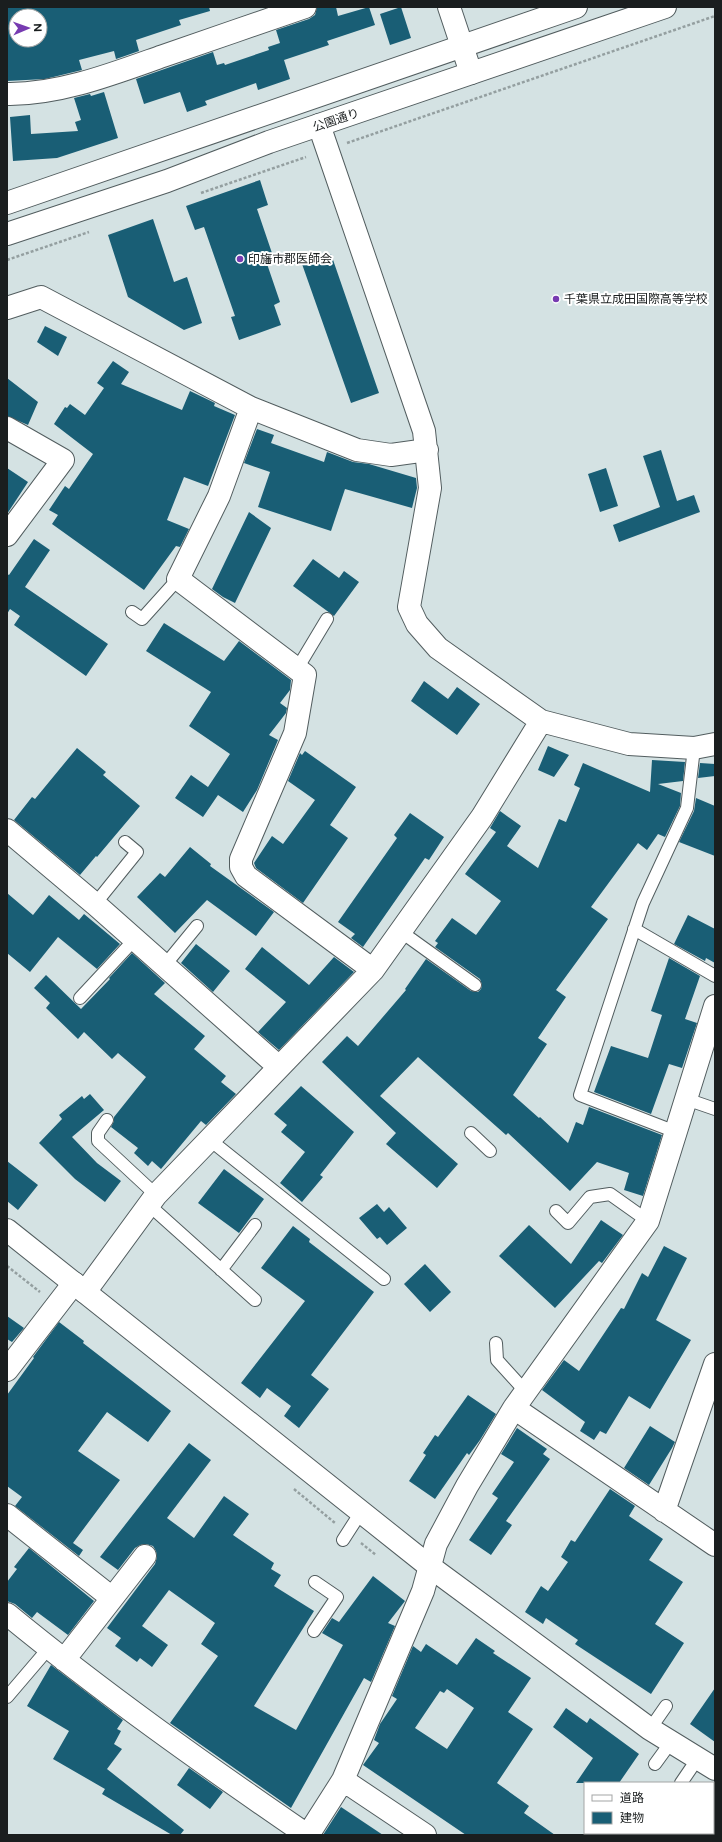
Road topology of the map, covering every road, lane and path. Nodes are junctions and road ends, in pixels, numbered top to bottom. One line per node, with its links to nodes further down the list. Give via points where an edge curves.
1 (305, 7): 8 (street, via 119,72 28,95)
2 (449, 7): 6 (street)
3 (576, 7): 6 (street)
4 (665, 7): 7 (street, 公園通り)
5 (715, 16): 10 (path)
6 (462, 47): 7 (street); 12 (street)
7 (471, 73): 9 (street, 公園通り)
8 (7, 94)
9 (319, 125): 10 (street); 14 (street, 公園通り, via 167,181)
10 (328, 150): 11 (path); 19 (street, via 424,431)
11 (201, 194)
12 (7, 203)
13 (96, 230): 15 (path)
14 (7, 234)
15 (7, 260)
16 (7, 308): 17 (street, via 41,297)
17 (251, 408): 19 (street, via 357,450 391,455); 21 (street, via 219,496)
18 (7, 428): 20 (street, via 63,460)
19 (426, 450): 25 (street, via 430,488 409,606 418,624 438,648)
20 (7, 535)
21 (178, 579): 22 (lane, via 142,619); 24 (street)
22 (132, 612)
23 (327, 619): 24 (lane)
24 (297, 669): 35 (street, via 305,675 295,733 241,859 241,867 246,876)
25 (541, 721): 26 (street, via 629,744); 32 (street, via 482,817)
26 (705, 746): 31 (lane, via 687,808)
27 (7, 830): 29 (street)
28 (125, 842): 29 (lane, via 137,852)
29 (95, 904): 33 (street)
30 (196, 926): 34 (lane)
31 (634, 928): 36 (lane); 44 (lane, via 580,1095)
32 (400, 931): 35 (street); 37 (lane)
33 (135, 939): 34 (street); 38 (lane)
34 (165, 965): 40 (street)
35 (373, 970): 40 (street)
36 (715, 976)
37 (475, 985)
38 (80, 998)
39 (715, 1006): 41 (street)
40 (280, 1067): 46 (street)
41 (686, 1099): 42 (lane); 44 (street)
42 (715, 1109)
43 (107, 1120): 48 (lane, via 98,1134 98,1141)
44 (676, 1132): 50 (street)
45 (471, 1133): 47 (lane)
46 (210, 1140): 48 (street); 54 (lane)
47 (490, 1151)
48 (152, 1200): 53 (lane); 55 (street)
49 (556, 1211): 50 (lane, via 568,1223 590,1197 610,1194)
50 (648, 1221): 60 (street)
51 (255, 1224): 53 (lane)
52 (7, 1230): 55 (street)
53 (221, 1270): 56 (lane)
54 (384, 1280)
55 (79, 1287): 59 (street); 62 (street)
56 (256, 1300)
57 (496, 1343): 60 (lane, via 497,1360)
58 (715, 1364): 61 (street)
59 (7, 1370)
60 (520, 1400): 61 (street); 67 (street, via 467,1486 436,1544)
61 (664, 1511): 65 (street)
62 (361, 1512): 64 (lane); 67 (street)
63 (7, 1515): 69 (street)
64 (343, 1540)
65 (715, 1545)
66 (145, 1556): 69 (street)
67 (429, 1566): 75 (street); 79 (street, via 423,1591)
68 (315, 1582): 71 (lane, via 337,1597)
69 (112, 1598): 72 (street)
70 (7, 1614): 72 (street)
71 (314, 1631)
72 (56, 1654): 73 (lane); 81 (street)
73 (7, 1697)
74 (666, 1706): 75 (lane)
75 (650, 1730): 76 (street)
76 (671, 1742): 77 (lane); 78 (street)
77 (656, 1764)
78 (706, 1764): 80 (lane)
79 (343, 1780): 81 (street); 82 (street)
80 (682, 1782)
81 (308, 1835)
82 (425, 1835)

